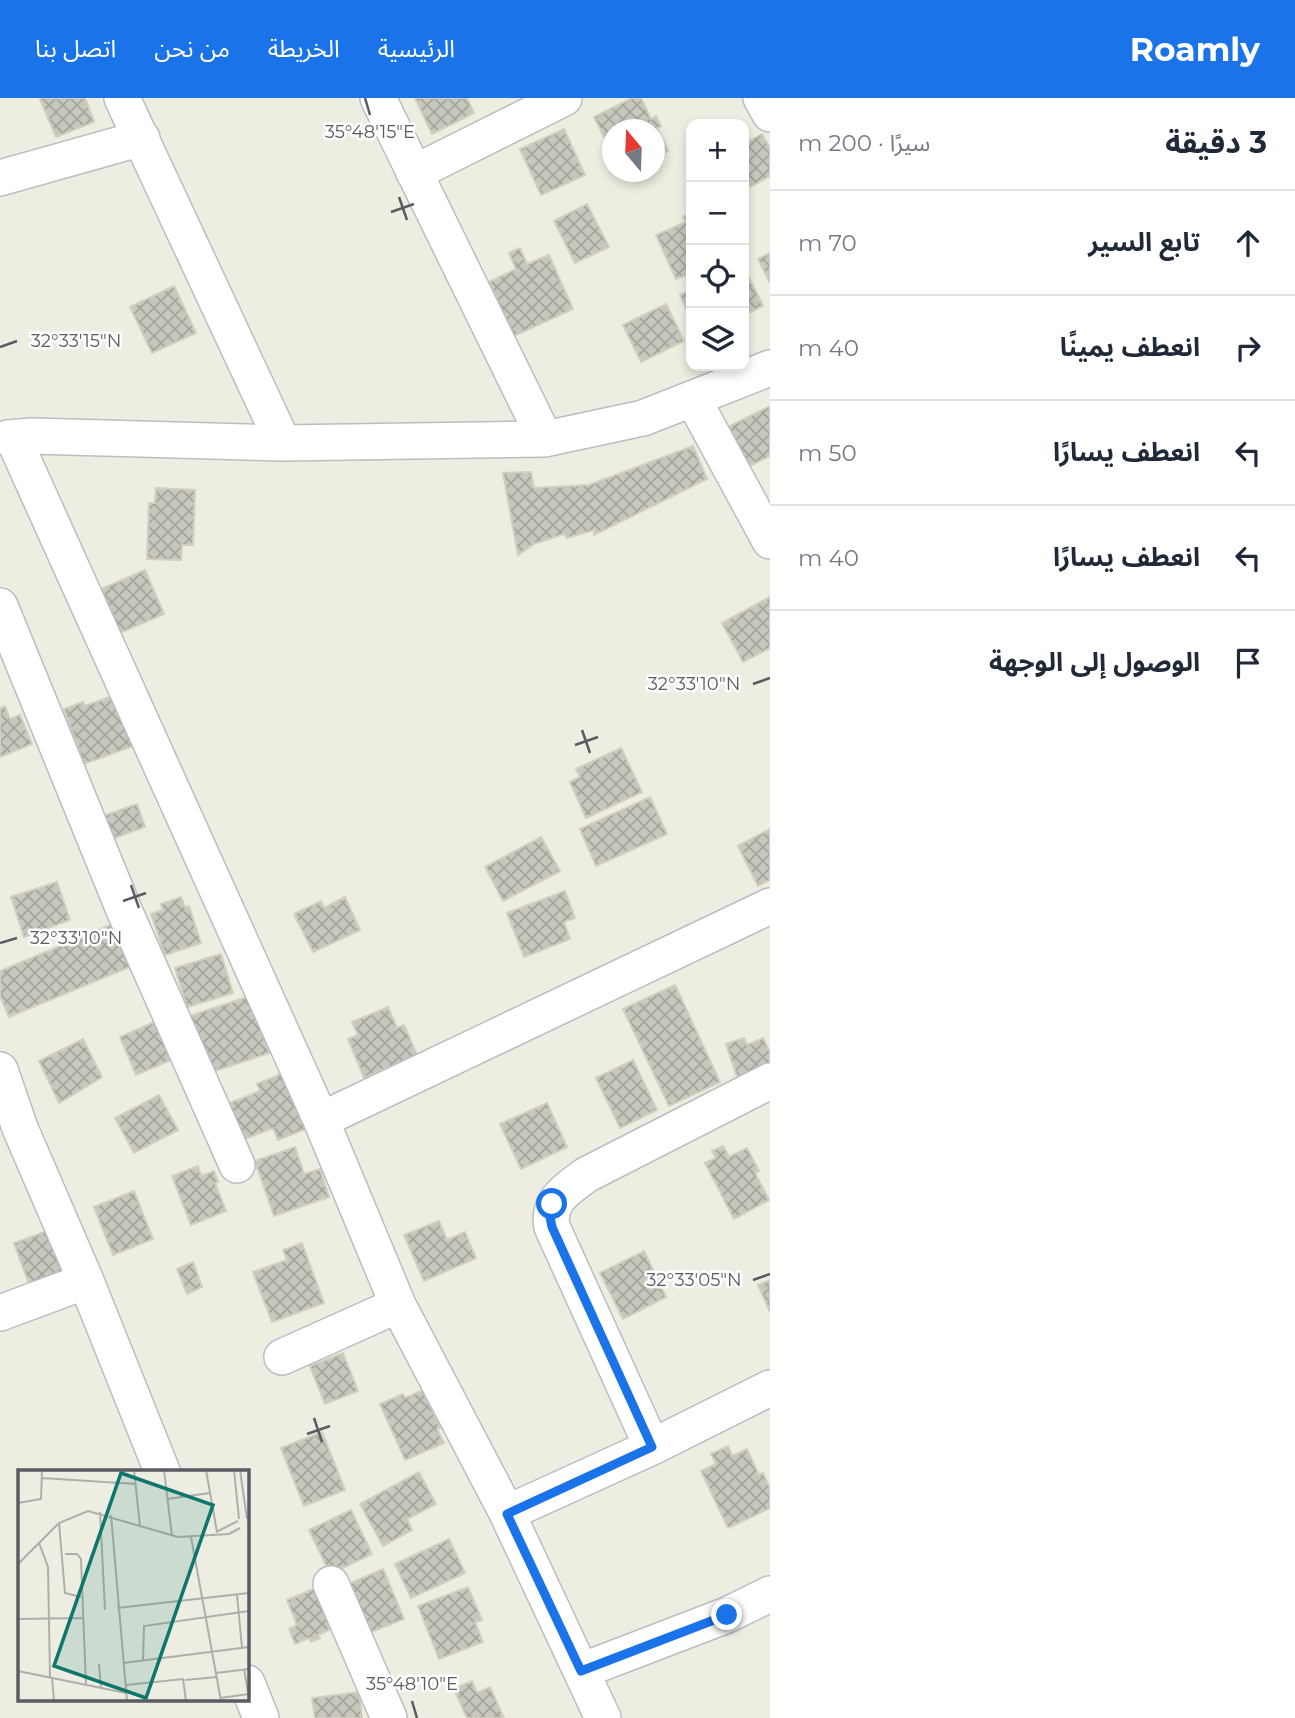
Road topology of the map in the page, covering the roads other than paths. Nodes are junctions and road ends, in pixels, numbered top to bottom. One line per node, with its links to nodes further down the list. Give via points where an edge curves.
1 (122, 98): 6 (street)
2 (377, 98): 7 (street)
3 (564, 98): 7 (street)
4 (761, 98): 5 (street)
5 (770, 114)
6 (142, 138): 8 (street); 13 (street)
7 (414, 173): 12 (street)
8 (0, 178)
9 (767, 369): 10 (street)
10 (693, 399): 12 (street, via 643,418); 14 (street)
11 (16, 437): 13 (street); 19 (street)
12 (545, 439): 13 (street)
13 (283, 443)
14 (770, 541)
15 (0, 606): 21 (street, via 124,910)
16 (770, 906): 19 (street)
17 (0, 1070): 20 (street)
18 (770, 1081): 27 (street, via 586,1175 552,1204 552,1227)
19 (321, 1120): 23 (street)
20 (10, 1131): 22 (street)
21 (237, 1165)
22 (86, 1281): 24 (street); 28 (street)
23 (398, 1305): 25 (street); 29 (street)
24 (0, 1313)
25 (282, 1357)
26 (770, 1388): 27 (street)
27 (652, 1447): 29 (street)
28 (162, 1470)
29 (507, 1514): 32 (street)
30 (331, 1584): 35 (street)
31 (770, 1594): 32 (street)
32 (581, 1671): 36 (street)
33 (248, 1686): 34 (street)
34 (261, 1718)
35 (389, 1718)
36 (603, 1718)

